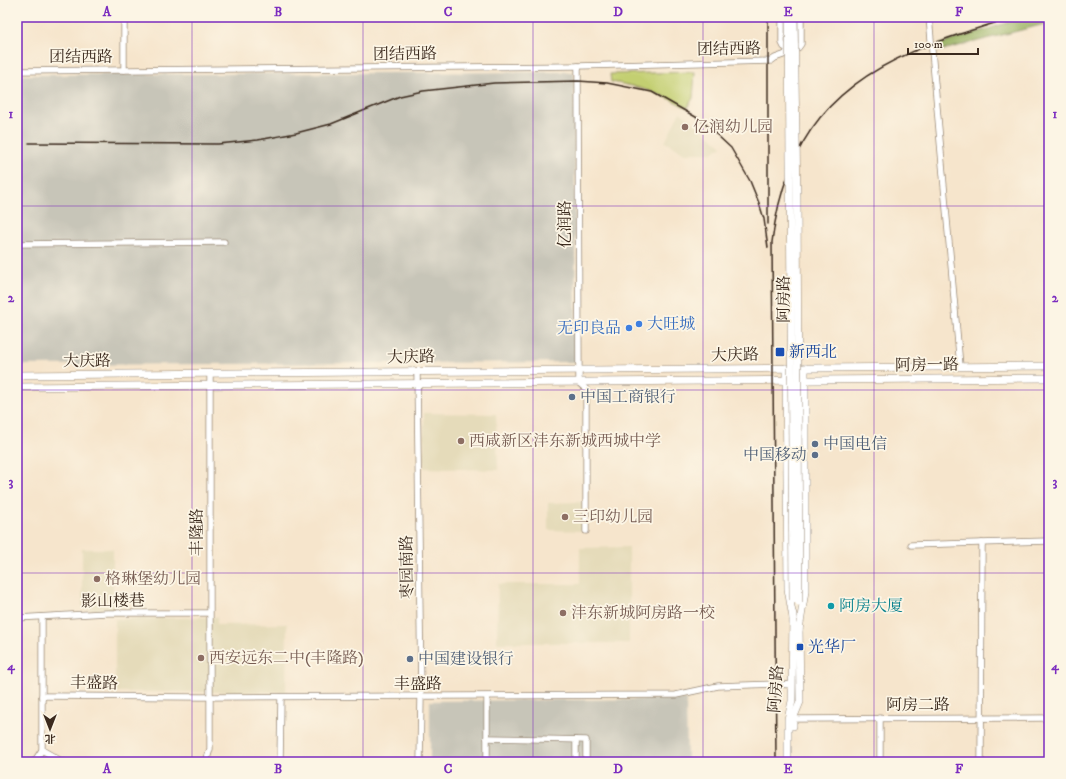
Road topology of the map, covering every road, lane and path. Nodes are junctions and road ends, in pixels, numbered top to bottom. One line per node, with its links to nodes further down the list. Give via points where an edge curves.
1 (124, 17): 10 (street)
2 (782, 17): 7 (street, via 782,43)
3 (789, 17): 36 (main road, 阿房路, bridge)
4 (794, 17): 36 (main road, 阿房路, bridge, via 797,206)
5 (800, 17): 7 (street, 团结西路, via 801,44 792,50)
6 (929, 17): 13 (street)
7 (788, 48): 8 (street, 团结西路, via 786,54 771,61)
8 (578, 66): 10 (street, 团结西路); 19 (street, 亿润路)
9 (17, 70): 10 (street, 团结西路)
10 (124, 70)
11 (224, 242): 12 (street)
12 (17, 244)
13 (960, 366): 14 (main road, 阿房一路); 18 (main road, 阿房一路)
14 (1009, 366): 15 (main road, 阿房一路); 23 (main road)
15 (1029, 366): 16 (main road, 阿房一路); 24 (main road)
16 (1049, 366)
17 (786, 368): 18 (main road, 大庆路); 19 (main road, 大庆路); 26 (main road, 阿房路)
18 (805, 368): 27 (main road, 阿房路)
19 (579, 370): 20 (main road, 大庆路); 28 (street, 亿润路)
20 (417, 371): 21 (main road, 大庆路); 29 (street, 枣园南路)
21 (210, 374): 22 (main road, 大庆路); 30 (street, 丰隆路)
22 (17, 375)
23 (1009, 378): 24 (main road, 阿房一路); 27 (main road, 阿房一路)
24 (1029, 378): 25 (main road, 阿房一路)
25 (1049, 378)
26 (786, 380): 27 (main road, 大庆路); 28 (main road, 大庆路); 40 (main road, 阿房路, via 788,589)
27 (805, 380): 41 (main road, 阿房路, via 805,592)
28 (579, 383): 29 (main road, 大庆路); 32 (street, via 586,389)
29 (417, 384): 30 (main road, 大庆路); 46 (street, 枣园南路)
30 (210, 386): 31 (main road, 大庆路); 37 (street, 丰隆路)
31 (17, 387)
32 (586, 531)
33 (1049, 541): 34 (street)
34 (982, 543): 35 (street); 49 (street)
35 (911, 545)
36 (796, 601): 40 (main road, 阿房路); 41 (main road, 阿房路)
37 (210, 613): 38 (street, 影山楼巷, via 108,613); 44 (street, 丰隆路)
38 (42, 617): 39 (street, 影山楼巷); 43 (street)
39 (17, 618)
40 (792, 618): 42 (main road, 阿房路)
41 (799, 630): 51 (main road, 阿房路, via 800,702)
42 (792, 685): 47 (street, 丰盛路, via 718,686 676,695); 51 (main road, 阿房路)
43 (42, 696): 44 (street, 丰盛路); 54 (street)
44 (210, 697): 45 (street, 丰盛路); 57 (street, 丰隆路, via 210,749)
45 (281, 697): 46 (street, 丰盛路); 58 (street)
46 (421, 697): 47 (street, 丰盛路); 59 (street, 枣园南路)
47 (487, 697): 52 (street)
48 (880, 718): 49 (street, 阿房二路); 51 (street, 阿房二路); 65 (street)
49 (981, 718): 50 (street, 阿房二路); 66 (street)
50 (1049, 718)
51 (790, 719): 63 (main road, 阿房路); 64 (main road, 阿房路)
52 (487, 738): 53 (street); 60 (street)
53 (576, 740): 61 (street); 62 (street, via 586,740)
54 (42, 750): 55 (street); 56 (street)
55 (34, 762)
56 (63, 762)
57 (206, 762)
58 (280, 762)
59 (420, 762)
60 (487, 762)
61 (576, 762)
62 (586, 762)
63 (788, 762)
64 (793, 762)
65 (880, 762)
66 (981, 762)

